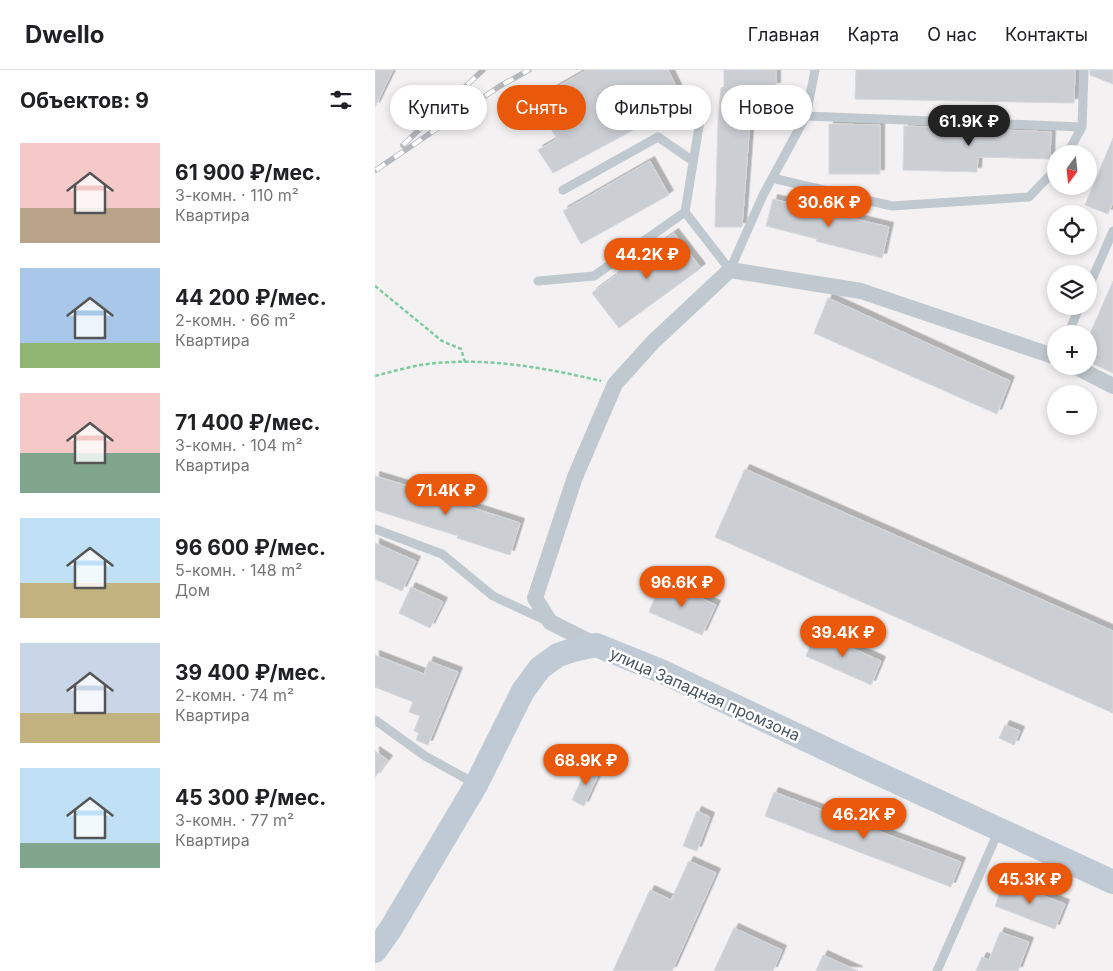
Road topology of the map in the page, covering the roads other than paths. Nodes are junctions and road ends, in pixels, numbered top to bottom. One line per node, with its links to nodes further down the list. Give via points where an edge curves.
1 (815, 70): 3 (lane)
2 (1084, 70): 5 (lane)
3 (812, 85)
4 (812, 116): 5 (lane)
5 (1082, 127): 8 (lane)
6 (698, 130): 9 (lane)
7 (798, 130): 10 (lane)
8 (1072, 145)
9 (693, 161): 12 (lane, via 658,137); 13 (lane)
10 (772, 178): 11 (lane, via 892,206 1029,197); 16 (lane)
11 (1047, 178)
12 (563, 190)
13 (685, 212): 16 (lane); 17 (lane, via 594,276)
14 (1113, 231): 15 (lane)
15 (1097, 268)
16 (730, 270): 18 (street, via 861,291); 22 (street, via 653,342 615,384 575,477 535,598)
17 (538, 281)
18 (1047, 355)
19 (1092, 375): 20 (street)
20 (1113, 386)
21 (375, 529): 22 (lane, via 442,554 493,596)
22 (550, 622): 23 (street)
23 (596, 645): 25 (street, улица Западная промзона, via 558,655 540,668 523,691); 26 (street, улица Западная промзона, via 663,672)
24 (375, 720): 25 (lane, via 425,756)
25 (476, 785): 28 (street, улица Западная промзона)
26 (999, 830): 27 (street, улица Западная промзона); 29 (lane)
27 (1113, 882)
28 (375, 951)
29 (937, 971)

